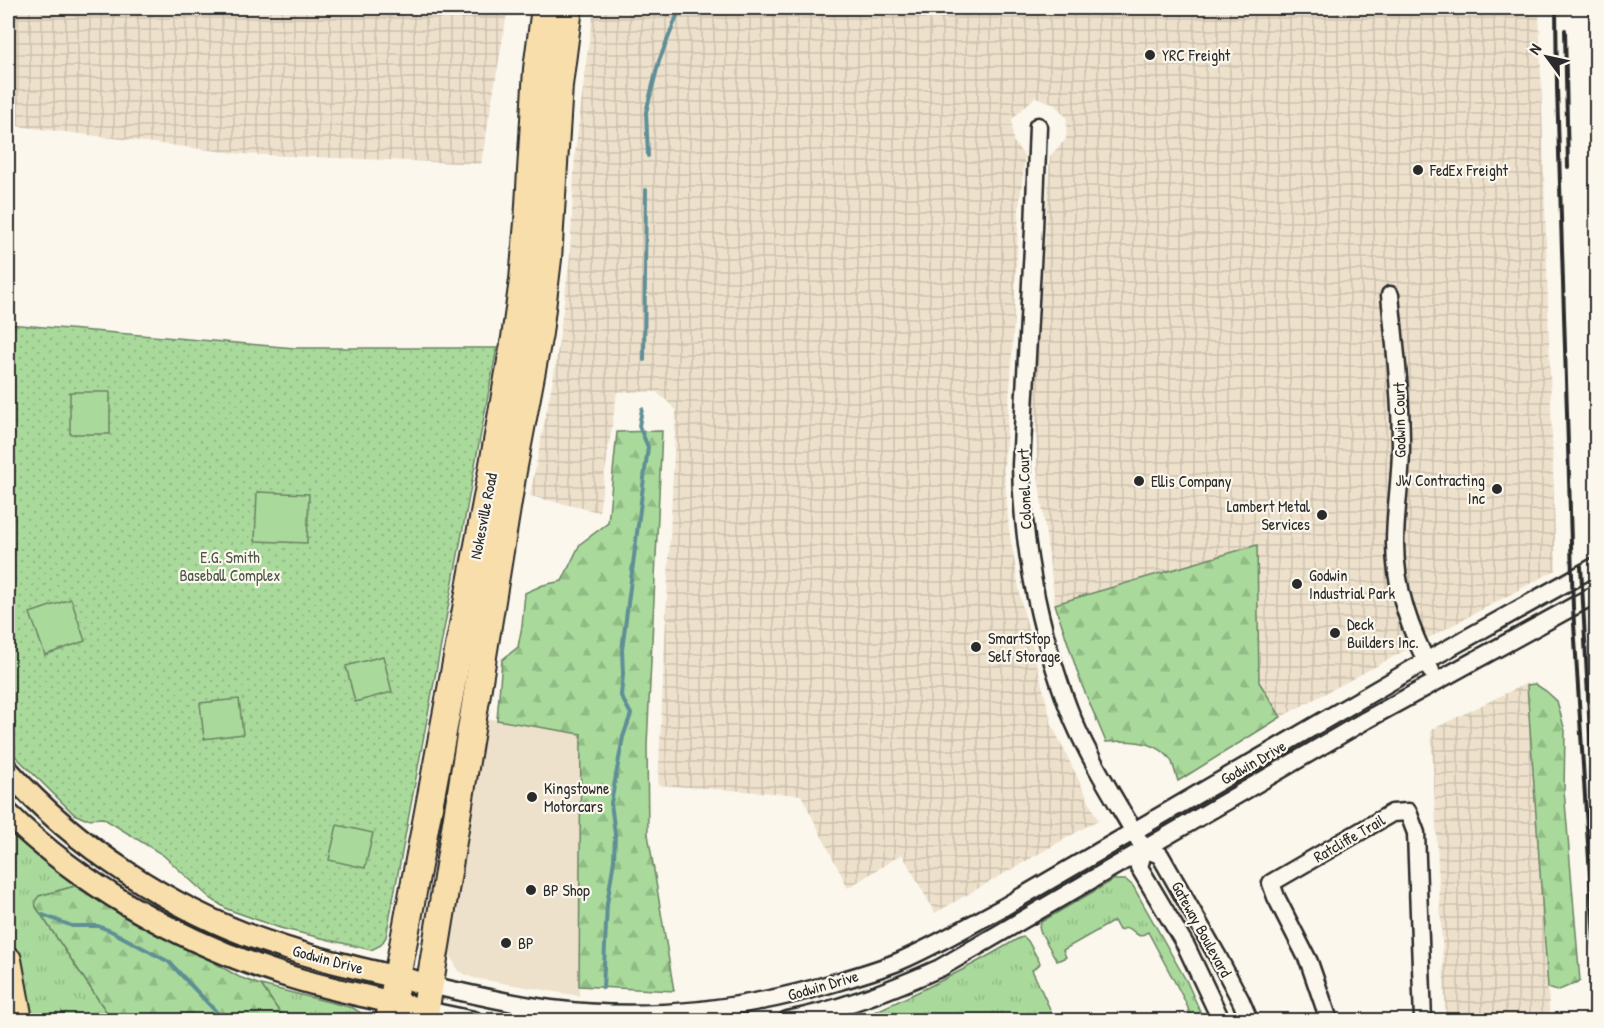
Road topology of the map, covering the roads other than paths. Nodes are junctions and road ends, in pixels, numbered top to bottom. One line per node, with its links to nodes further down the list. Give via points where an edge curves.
1 (545, 8): 14 (highway, Nokesville Road, via 515,338)
2 (569, 8): 16 (highway, Nokesville Road, via 539,333)
3 (1038, 126): 11 (street, Colonel Court, via 1021,465 1028,558 1060,685 1090,757)
4 (1390, 295): 7 (street, Godwin Court, via 1401,406 1395,544 1398,580 1404,609)
5 (1596, 566): 7 (street, Godwin Drive)
6 (1596, 594): 8 (street, Godwin Drive)
7 (1426, 661): 8 (street, Godwin Court); 11 (street, Godwin Drive)
8 (1437, 682): 12 (street, Godwin Drive)
9 (8, 771): 14 (main road, Godwin Drive, via 51,814 92,847 190,908 265,942)
10 (8, 814): 17 (main road, Godwin Drive, via 87,878 176,931 228,955 338,989)
11 (1133, 830): 12 (street, Gateway Boulevard); 15 (street, Godwin Drive, via 935,944 873,971)
12 (1144, 849): 18 (street, Godwin Drive, via 940,968); 22 (street, Gateway Boulevard, via 1139,867 1186,946); 23 (street, Gateway Boulevard, via 1160,855)
13 (8, 960): 19 (highway)
14 (397, 977): 16 (main road, Godwin Drive); 17 (highway, Nokesville Road)
15 (799, 993): 16 (street, Godwin Drive, via 752,1004 657,1013 598,1013 506,1002); 18 (street)
16 (427, 1005): 17 (main road, Godwin Drive); 20 (street, Godwin Drive)
17 (391, 1011)
18 (807, 1017): 21 (street, Godwin Drive)
19 (20, 1020)
20 (474, 1020)
21 (787, 1020)
22 (1221, 1020)
23 (1249, 1020)
24 (1329, 1020): 25 (street, Ratcliffe Trail, via 1309,962 1271,883 1392,813 1408,812 1416,833)
25 (1423, 1020)

